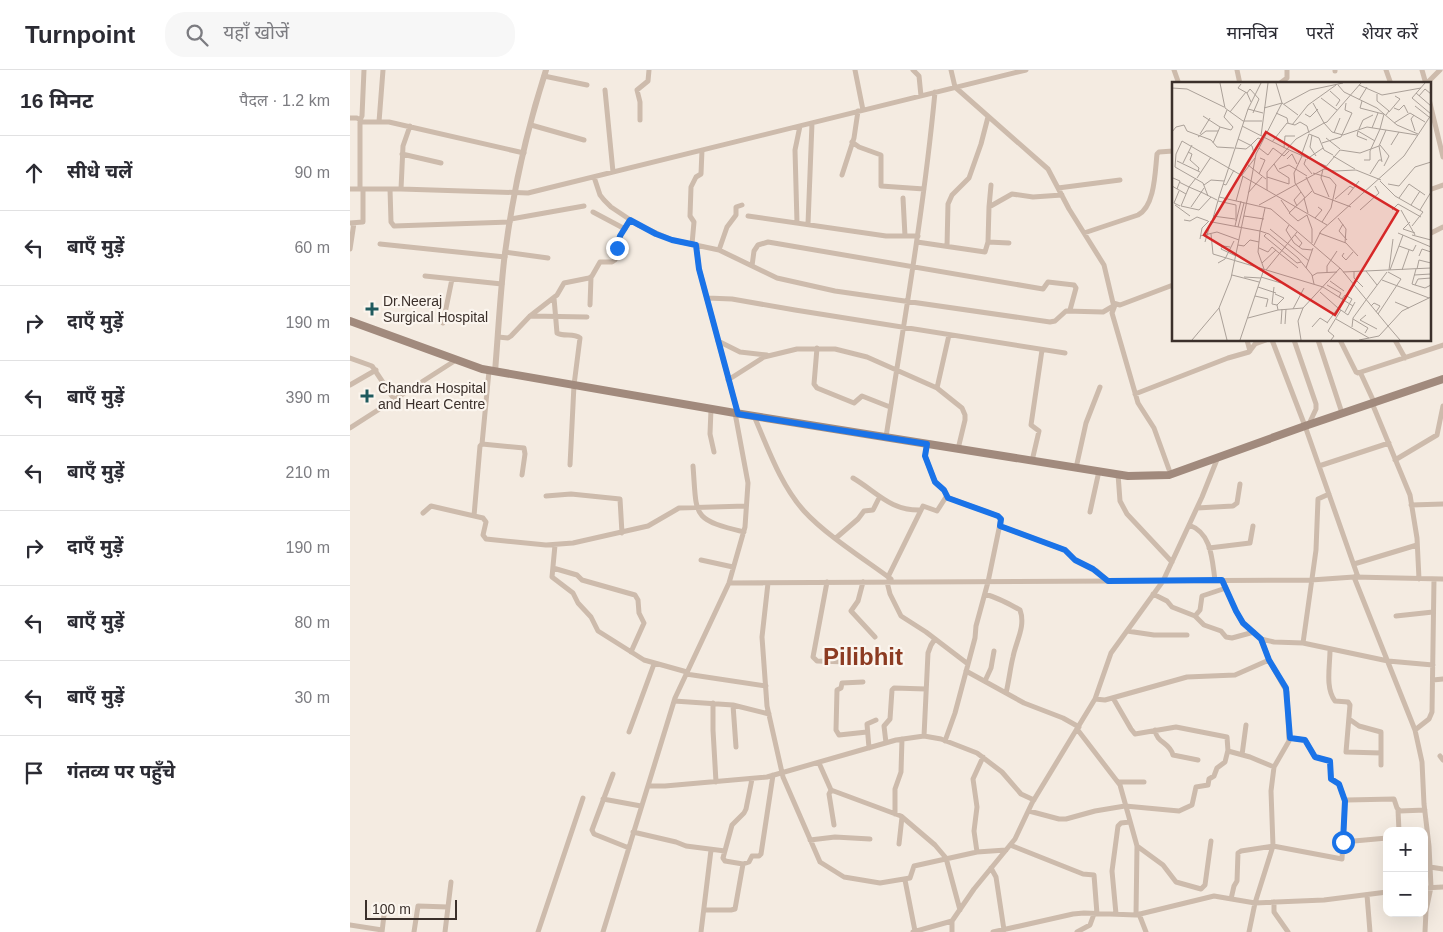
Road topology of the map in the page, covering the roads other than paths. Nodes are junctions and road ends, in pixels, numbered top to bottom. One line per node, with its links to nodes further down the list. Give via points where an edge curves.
1 (364, 70): 25 (street)
2 (383, 70): 26 (street)
3 (649, 70): 24 (street, via 648,81 637,90)
4 (855, 70): 21 (street)
5 (914, 70): 19 (street, via 919,76)
6 (950, 70): 16 (street)
7 (1026, 70): 16 (street)
8 (1287, 70): 12 (street)
9 (1386, 70): 13 (street)
10 (1440, 70): 14 (street)
11 (545, 73): 15 (street); 28 (street)
12 (1286, 81)
13 (1390, 82)
14 (1428, 82)
15 (586, 85)
16 (955, 87): 18 (street); 22 (street)
17 (605, 90): 39 (street)
18 (935, 92): 19 (street); 50 (street)
19 (921, 96): 21 (street)
20 (1430, 103): 37 (street)
21 (861, 111): 27 (street); 32 (street)
22 (988, 117): 45 (street, via 1048,169); 75 (street, via 969,178 952,195 948,204)
23 (350, 118): 25 (street)
24 (640, 120)
25 (360, 121): 26 (street); 47 (street)
26 (378, 122): 29 (street)
27 (812, 123): 30 (street); 64 (street)
28 (530, 125): 31 (street); 35 (street)
29 (410, 126): 35 (street); 36 (street)
30 (800, 126): 33 (street); 63 (street, via 795,150)
31 (584, 140)
32 (852, 142): 40 (street); 50 (street, via 880,155 881,186)
33 (702, 150): 39 (street); 74 (street, via 701,174 691,187)
34 (1172, 151): 67 (street, via 1157,154 1153,189 1145,211)
35 (524, 153): 52 (street)
36 (402, 154): 38 (street); 49 (street)
37 (1443, 157)
38 (441, 163)
39 (613, 172): 41 (street)
40 (842, 175)
41 (594, 177): 52 (street, via 528,193); 61 (street, via 604,200)
42 (1120, 180): 45 (street)
43 (991, 185): 57 (street)
44 (1443, 185): 51 (street)
45 (1058, 188): 53 (street)
46 (350, 189): 47 (street)
47 (362, 189): 48 (street); 62 (street, via 364,220)
48 (390, 189): 49 (street); 60 (street, via 391,222 394,226)
49 (401, 189): 52 (street)
50 (924, 189): 70 (street)
51 (1430, 190)
52 (515, 192): 60 (street)
53 (1062, 195): 57 (street, via 1033,197 1012,194); 67 (street)
54 (903, 198): 69 (street)
55 (742, 205): 77 (street, via 736,207 736,215 727,227)
56 (584, 206): 60 (street)
57 (989, 207): 71 (street)
58 (594, 212): 66 (street)
59 (748, 216): 63 (street)
60 (510, 221): 78 (street)
61 (631, 221): 66 (street); 74 (street, via 672,240)
62 (352, 223): 76 (street)
63 (797, 223): 64 (street)
64 (808, 224): 69 (street)
65 (1443, 227): 68 (street)
66 (625, 229): 83 (street, via 614,260 600,262)
67 (1084, 233): 91 (street, via 1104,265 1111,300)
68 (1430, 234)
69 (905, 236): 70 (street)
70 (918, 239): 75 (street); 81 (street)
71 (988, 242): 73 (street); 75 (street, via 985,252)
72 (380, 244): 78 (street)
73 (1009, 244)
74 (694, 245): 77 (street); 88 (street)
75 (947, 246)
76 (350, 249)
77 (719, 250): 80 (street)
78 (505, 254): 79 (street); 85 (street)
79 (548, 258)
80 (752, 266): 81 (street, via 755,248 768,242); 89 (street, via 784,280)
81 (914, 267): 89 (street); 92 (street, via 1043,289 1048,282 1074,285)
82 (425, 276): 84 (street)
83 (591, 277): 87 (street, via 564,284); 90 (street)
84 (452, 279): 85 (street); 97 (street)
85 (502, 284): 100 (street)
86 (1172, 285): 91 (street)
87 (554, 298): 93 (street); 94 (street)
88 (707, 298): 98 (street, via 732,299); 101 (street)
89 (907, 302): 92 (street, via 1053,322); 98 (street)
90 (590, 305)
91 (1115, 305): 92 (street, via 1102,312); 128 (street, via 1112,312)
92 (1070, 310)
93 (530, 316): 94 (street); 100 (street, via 510,338)
94 (556, 317): 95 (street); 125 (street, via 558,334 580,338)
95 (587, 317)
96 (350, 321): 117 (main road)
97 (443, 323)
98 (903, 327): 99 (street); 119 (street)
99 (949, 335): 111 (street); 127 (street)
100 (498, 337): 120 (street)
101 (718, 341): 114 (street, via 740,352); 123 (street)
102 (1247, 341): 112 (street)
103 (1263, 341): 112 (street, via 1255,344)
104 (1272, 341): 137 (street)
105 (1294, 341): 137 (street, via 1316,404)
106 (1318, 341): 135 (street)
107 (1340, 341): 121 (street, via 1356,372)
108 (1396, 341): 116 (street)
109 (1443, 345): 116 (street)
110 (817, 348): 114 (street); 119 (street, via 862,355); 132 (street, via 815,386 854,402 862,396)
111 (1042, 350): 113 (street); 147 (street, via 1031,425 1039,431)
112 (1250, 351): 128 (street)
113 (1065, 353)
114 (769, 355): 123 (street)
115 (350, 358): 118 (street)
116 (1405, 358): 121 (street)
117 (456, 360): 120 (main road); 129 (street)
118 (376, 370): 124 (street); 129 (street)
119 (896, 370): 127 (street); 132 (street)
120 (492, 371): 125 (main road); 141 (street)
121 (1361, 374): 130 (street)
122 (1443, 379): 130 (main road)
123 (728, 380): 134 (street)
124 (350, 385)
125 (574, 385): 133 (main road); 148 (street)
126 (1100, 387): 151 (street, via 1086,423)
127 (937, 388): 143 (street, via 965,415)
128 (1135, 394): 155 (street, via 1154,428)
129 (394, 399): 138 (street)
130 (1373, 403): 135 (main road); 140 (street)
131 (1443, 406): 146 (street, via 1437,435)
132 (890, 407): 139 (street)
133 (711, 409): 134 (main road); 144 (street, via 710,434)
134 (736, 413): 136 (main road); 164 (street, via 748,483)
135 (1342, 413): 137 (main road)
136 (754, 416): 139 (main road); 176 (street, via 792,495 810,517)
137 (1307, 425): 145 (main road); 150 (street)
138 (350, 428)
139 (886, 438): 142 (main road)
140 (1389, 443): 146 (street); 150 (street)
141 (482, 444): 154 (street, via 524,448); 170 (street)
142 (927, 444): 143 (main road); 161 (street, via 925,456 935,482)
143 (958, 449): 147 (main road)
144 (714, 452)
145 (1218, 457): 155 (main road); 166 (street)
146 (1396, 460): 162 (street)
147 (1032, 461): 151 (main road)
148 (570, 465)
149 (693, 466): 165 (street)
150 (1319, 466): 158 (street)
151 (1076, 468): 152 (main road)
152 (1099, 471): 153 (main road); 168 (street)
153 (1118, 474): 155 (main road); 181 (street, via 1122,506)
154 (522, 475)
155 (1171, 475)
156 (853, 478): 160 (street)
157 (1240, 484): 166 (street, via 1237,503 1233,506)
158 (1329, 494): 182 (street); 193 (street, via 1318,499)
159 (546, 496): 175 (street, via 571,494 620,499)
160 (879, 498): 167 (street, via 901,509); 176 (street, via 874,508 864,511)
161 (948, 498): 167 (street, via 944,498 937,511 925,506); 172 (street, via 998,516)
162 (1411, 504): 163 (street); 178 (street)
163 (1443, 504)
164 (746, 506): 165 (street); 174 (street)
165 (696, 507): 174 (street, via 710,522); 175 (street, via 678,509 653,524)
166 (1197, 508): 171 (street)
167 (921, 510): 186 (street)
168 (1090, 512)
169 (423, 513): 170 (street, via 431,506)
170 (474, 516): 177 (street, via 485,520 483,535 486,539)
171 (1189, 525): 179 (street, via 1199,531); 181 (street)
172 (1000, 526): 194 (street, via 1065,550); 197 (street)
173 (1253, 526): 179 (street, via 1252,541 1248,544)
174 (744, 532): 183 (street)
175 (622, 533): 177 (street)
176 (836, 538): 186 (street)
177 (555, 545): 184 (street)
178 (1417, 545): 182 (street); 187 (street)
179 (1210, 548): 191 (street)
180 (700, 560): 183 (street)
181 (1172, 562): 190 (street)
182 (1354, 564): 185 (street)
183 (733, 567): 198 (street)
184 (552, 568): 215 (street, via 552,577 573,593 598,631); 215 (street, via 635,595 638,613 644,623)
185 (1356, 578): 187 (street); 193 (street); 217 (street)
186 (888, 579): 196 (street); 197 (street, via 895,582); 210 (street, via 890,594 901,616)
187 (1419, 579): 188 (street)
188 (1434, 579): 189 (street); 203 (street)
189 (1443, 579)
190 (1163, 580): 191 (street); 194 (street); 202 (street)
191 (1215, 580): 192 (street)
192 (1222, 580): 193 (street); 200 (street)
193 (1311, 580): 212 (street)
194 (1108, 581): 197 (street)
195 (826, 582): 196 (street); 199 (street); 218 (street, via 813,657 817,661)
196 (863, 582): 209 (street, via 860,598 851,611)
197 (988, 582): 201 (street)
198 (729, 583): 199 (street); 223 (street)
199 (768, 583): 228 (street, via 762,637)
200 (1226, 588): 204 (street, via 1202,596 1200,610); 207 (street, via 1243,623)
201 (985, 594): 220 (street); 230 (street, via 1004,600 1020,610 1022,615)
202 (1153, 594): 204 (street, via 1168,600 1172,607); 206 (street)
203 (1433, 612): 205 (street); 221 (street)
204 (1195, 616): 207 (street, via 1204,625 1221,631 1229,638)
205 (1396, 616)
206 (1127, 631): 208 (street, via 1148,635); 232 (street, via 1111,653)
207 (1254, 632): 211 (street)
208 (1187, 635)
209 (874, 637)
210 (935, 639): 220 (street); 229 (street, via 928,653)
211 (1261, 639): 212 (street); 216 (street)
212 (1303, 644): 213 (street)
213 (1330, 650): 217 (street); 237 (street, via 1330,690 1335,701 1350,703)
214 (994, 651): 226 (street)
215 (631, 652): 219 (street)
216 (1269, 660): 231 (street, via 1235,675 1188,677); 246 (street, via 1287,692)
217 (1388, 661): 221 (street); 242 (street)
218 (848, 662)
219 (653, 663): 223 (street); 243 (street)
220 (968, 664): 222 (street)
221 (1433, 664): 225 (street)
222 (966, 670): 226 (street); 248 (street)
223 (687, 673): 228 (street); 233 (street)
224 (1443, 679): 225 (street)
225 (1433, 680): 242 (street, via 1432,712 1429,719)
226 (985, 681): 230 (street)
227 (862, 682): 244 (street, via 842,683 837,690 836,730 839,735)
228 (766, 686): 236 (street)
229 (926, 689): 245 (street); 249 (street, via 892,690 890,719 884,726)
230 (1006, 693): 240 (street)
231 (1113, 698): 232 (street); 241 (street, via 1132,732 1138,734)
232 (1095, 699): 240 (street)
233 (674, 701): 234 (street); 267 (street)
234 (713, 703): 235 (street); 264 (street)
235 (733, 705): 236 (street); 250 (street)
236 (769, 714): 260 (street)
237 (1349, 719): 253 (street, via 1359,726 1381,732); 253 (street, via 1346,752)
238 (876, 720): 244 (street, via 867,724)
239 (1246, 725): 254 (street)
240 (1078, 728): 265 (street); 271 (street)
241 (1155, 730): 252 (street, via 1181,727 1227,738); 256 (street, via 1157,738 1171,748 1173,755)
242 (1415, 730): 276 (street, via 1422,762)
243 (629, 732)
244 (868, 732): 251 (street)
245 (924, 736): 247 (street); 248 (street)
246 (1290, 738): 259 (street); 272 (street, via 1305,740 1315,757 1330,761 1331,779 1339,784)
247 (902, 739): 249 (street); 278 (street)
248 (945, 741): 255 (street)
249 (886, 743): 251 (street)
250 (736, 747)
251 (869, 748): 257 (street)
252 (1228, 750): 254 (street); 274 (street, via 1225,762 1217,768 1208,785 1195,788 1191,806 1179,812)
253 (1382, 753): 258 (street)
254 (1242, 755): 259 (street)
255 (982, 757): 271 (street, via 1002,772 1021,794); 297 (street, via 973,779)
256 (1198, 760)
257 (819, 763): 260 (street); 268 (street)
258 (1381, 766)
259 (1274, 767): 292 (street, via 1271,791)
260 (782, 773): 262 (street); 286 (street)
261 (613, 774): 270 (street)
262 (773, 775): 263 (street); 299 (street, via 761,854 752,856)
263 (752, 779): 264 (street); 296 (street, via 746,809 732,825)
264 (716, 782): 267 (street)
265 (1119, 782): 266 (street); 274 (street)
266 (1144, 782)
267 (648, 786): 273 (street)
268 (830, 790): 278 (street); 281 (street)
269 (583, 798): 326 (street)
270 (604, 799): 273 (street); 293 (street, via 592,833)
271 (1034, 800): 277 (street)
272 (1345, 801): 275 (street, via 1394,799); 288 (street)
273 (642, 806): 283 (street)
274 (1125, 806): 277 (street, via 1066,819); 280 (street)
275 (1398, 810): 276 (street); 282 (street)
276 (1425, 810): 300 (street)
277 (1029, 811): 290 (street)
278 (895, 814): 279 (street)
279 (902, 817): 289 (street); 298 (street)
280 (1130, 822): 291 (street); 317 (street, via 1118,826 1112,873)
281 (834, 825)
282 (1400, 827)
283 (634, 832): 293 (street); 294 (street)
284 (1383, 838): 288 (street)
285 (870, 839): 286 (street, via 835,837)
286 (810, 840): 303 (street, via 820,862 844,878 880,883)
287 (1210, 841): 291 (street, via 1205,885 1201,889 1176,882 1163,865)
288 (1343, 842): 292 (street, via 1342,859)
289 (899, 844)
290 (1010, 845): 295 (street); 316 (street, via 1080,873 1094,875)
291 (1137, 846): 319 (street)
292 (1273, 846): 310 (street, via 1238,853 1237,881); 312 (street)
293 (629, 848): 327 (street)
294 (711, 850): 296 (street); 314 (street)
295 (1006, 850): 297 (street); 301 (street)
296 (725, 851): 299 (street, via 723,858 726,862)
297 (977, 852): 298 (street)
298 (946, 858): 303 (street, via 914,866 912,877); 315 (street)
299 (743, 864): 314 (street, via 735,909)
300 (1430, 867): 302 (street); 307 (street)
301 (991, 868): 315 (street); 322 (street, via 996,877)
302 (1443, 869)
303 (905, 880): 329 (street)
304 (451, 882): 313 (street)
305 (1443, 886): 307 (street)
306 (1428, 887): 307 (street)
307 (1431, 887): 337 (street)
308 (1383, 892): 309 (street)
309 (1367, 894): 311 (street); 336 (street)
310 (1231, 899): 312 (street); 319 (street, via 1214,896)
311 (1274, 902): 312 (street); 335 (street, via 1274,912)
312 (1256, 903): 334 (street)
313 (448, 907): 324 (street, via 418,906); 325 (street)
314 (705, 910): 328 (street)
315 (960, 910): 320 (street)
316 (1095, 914): 317 (street); 322 (street, via 1073,914); 332 (street, via 1090,925)
317 (1116, 914): 319 (street)
318 (384, 915): 323 (street)
319 (1138, 915): 333 (street)
320 (952, 921): 329 (street); 330 (street)
321 (350, 925): 323 (street)
322 (1004, 930): 331 (street)
323 (382, 931)
324 (414, 932)
325 (445, 932)
326 (538, 932)
327 (603, 932)
328 (701, 932)
329 (914, 932)
330 (952, 932)
331 (993, 932)
332 (1077, 932)
333 (1146, 932)
334 (1249, 932)
335 (1288, 932)
336 (1370, 932)
337 (1425, 932)

